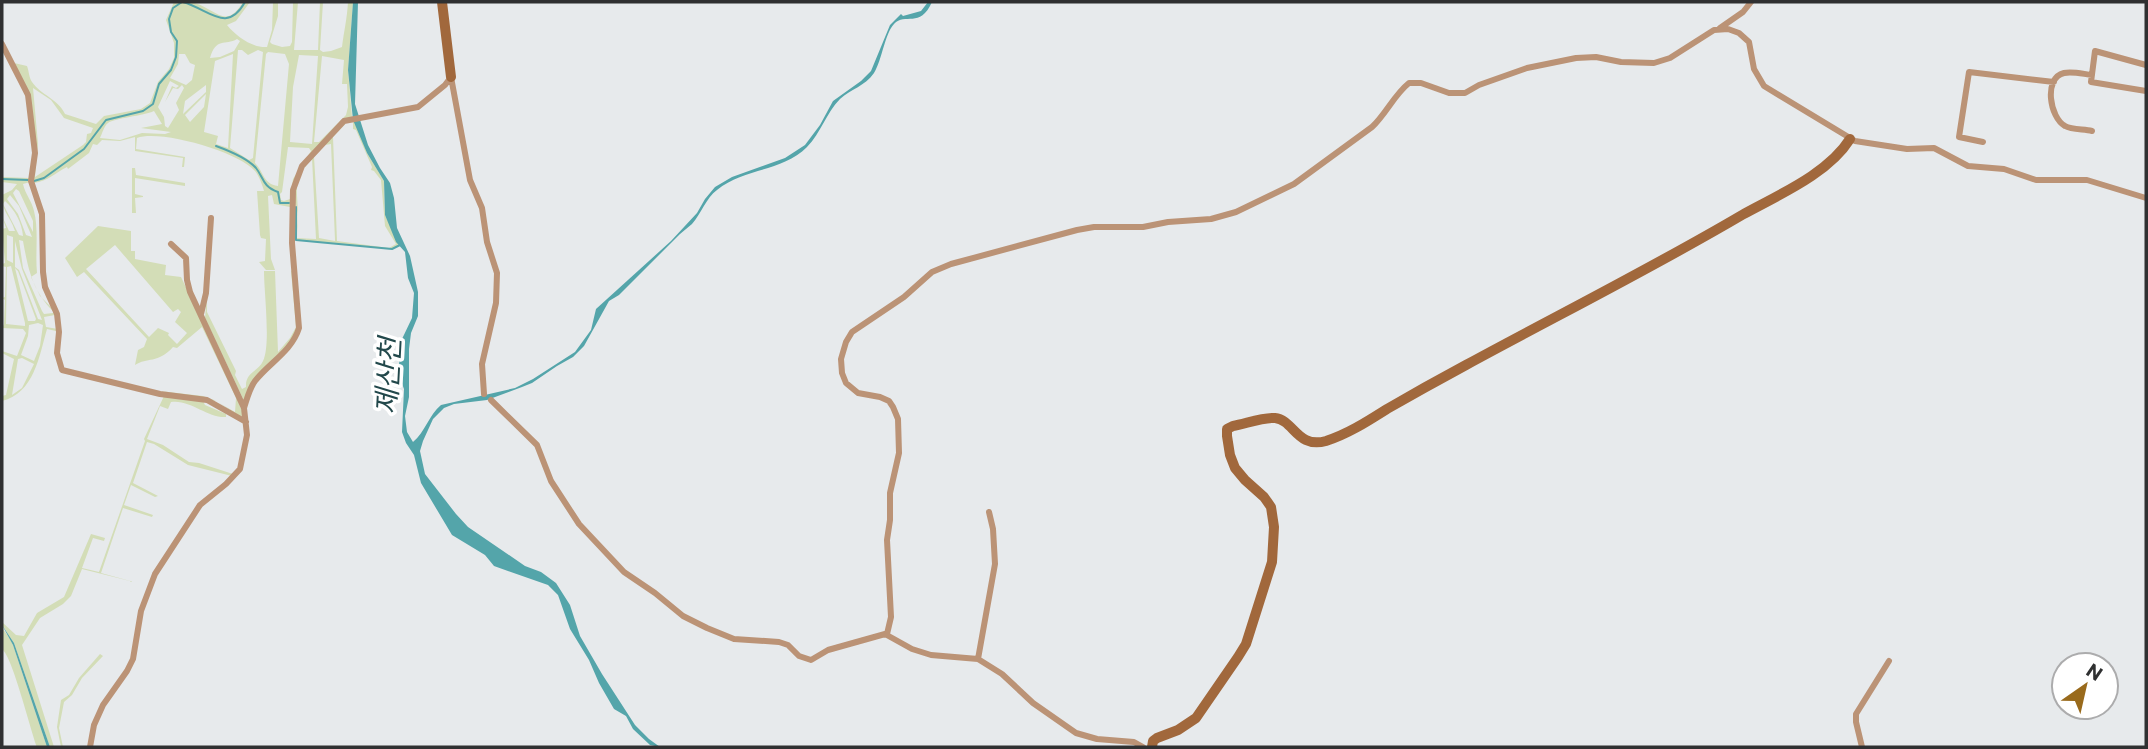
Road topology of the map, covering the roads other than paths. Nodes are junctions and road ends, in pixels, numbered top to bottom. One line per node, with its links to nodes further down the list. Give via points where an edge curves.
1 (442, 2): 7 (street)
2 (1751, 2): 3 (street)
3 (1718, 30): 11 (street, via 1745,37 1764,86); 22 (street, via 1654,63 1576,58 1536,65 1465,93 1409,83 1372,127 1294,184 1247,207 1202,220 1070,231 932,272 852,332 841,359 846,383 858,393 888,401 898,419 899,453 887,540 891,590)
4 (2, 44): 20 (street, via 28,95 35,153 31,181 42,214 42,261 57,314 62,370 160,394 207,400)
5 (2146, 65): 6 (street, via 2095,51)
6 (2092, 75): 8 (street, via 2064,73); 9 (street, via 2091,82)
7 (451, 77): 17 (street, via 470,180 482,208 497,273 496,303 482,364); 19 (street, via 418,107 344,121 302,166 292,190 299,328 286,350 255,381)
8 (2054, 82): 10 (street, via 2051,97 2061,124); 12 (street, via 1969,72 1959,136)
9 (2146, 91)
10 (2092, 131)
11 (1850, 139): 13 (street, via 1908,149 1934,148 1968,166 2004,169 2036,180 2087,180); 27 (street, via 1832,161 1807,178 1341,435 1309,441 1274,418 1227,429 1235,468 1270,507 1272,562 1246,644 1196,718 1157,738)
12 (1983, 142)
13 (2146, 198)
14 (211, 218): 16 (street)
15 (171, 244): 16 (street, via 186,258 190,292)
16 (201, 314): 19 (street)
17 (484, 394)
18 (491, 400): 22 (street, via 537,445 551,481 584,531 624,572 683,616 734,639 788,645 811,660 828,650)
19 (244, 408): 20 (street)
20 (246, 422): 25 (street, via 240,469 193,514 149,587 133,659 103,705)
21 (989, 512): 23 (street, via 995,564)
22 (887, 634): 23 (street, via 931,655)
23 (978, 659): 26 (street, via 1076,733)
24 (1889, 661): 28 (street, via 1856,714)
25 (90, 747)
26 (1143, 747)
27 (1152, 747)
28 (1862, 747)

